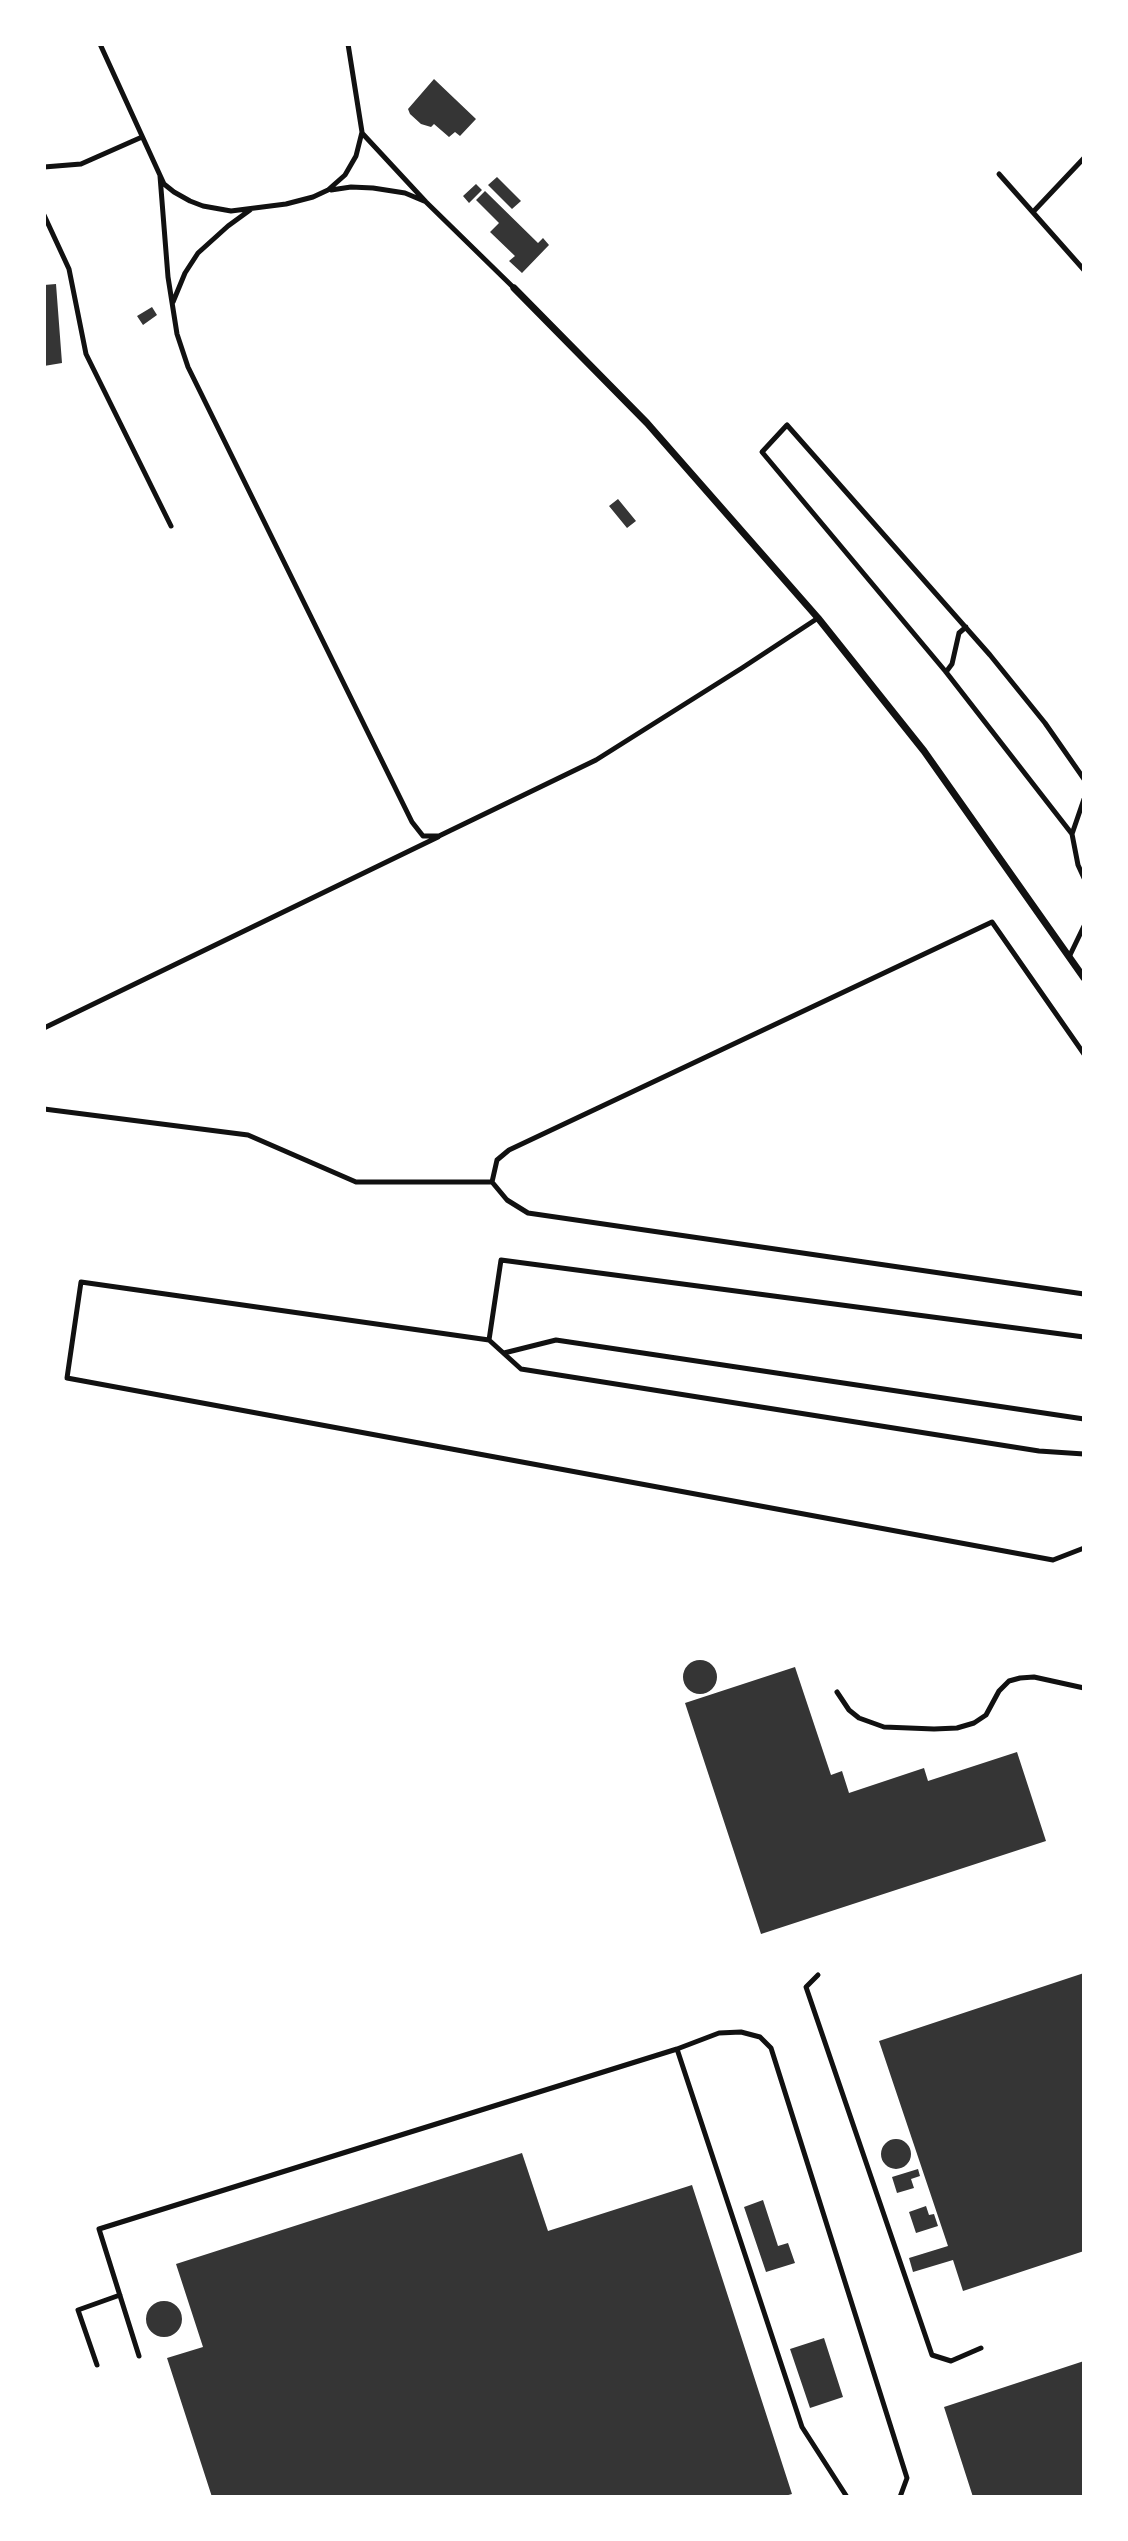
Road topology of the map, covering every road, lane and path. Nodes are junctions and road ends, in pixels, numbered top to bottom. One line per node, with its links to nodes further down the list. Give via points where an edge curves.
1 (100, 44): 4 (lane)
2 (348, 44): 3 (lane)
3 (362, 132): 9 (lane, via 351,166); 10 (lane)
4 (142, 138): 6 (lane, via 81,164); 8 (lane)
5 (1084, 158): 12 (lane)
6 (44, 167)
7 (999, 174): 12 (lane)
8 (160, 176): 11 (lane, via 174,192 203,206 231,211); 16 (lane)
9 (328, 190): 10 (lane, via 373,188); 11 (lane, via 301,200)
10 (426, 202): 15 (lane)
11 (252, 208): 16 (lane, via 198,253)
12 (1033, 212): 14 (lane)
13 (44, 215): 17 (lane, via 69,269 86,354)
14 (1084, 271)
15 (514, 288): 18 (street, via 647,423)
16 (172, 303): 24 (lane, via 188,367 412,822 424,836)
17 (171, 526)
18 (818, 618): 24 (lane, via 596,760); 27 (street, via 924,751)
19 (966, 627): 20 (lane, via 959,634); 20 (lane, via 787,425 762,452); 21 (lane, via 1045,723)
20 (946, 672): 23 (lane)
21 (1084, 779)
22 (1084, 799): 23 (lane)
23 (1072, 834): 25 (lane)
24 (439, 836): 29 (lane)
25 (1084, 878)
26 (1084, 926): 27 (lane)
27 (1070, 955): 28 (street)
28 (1084, 978)
29 (44, 1028)
30 (1084, 1055): 33 (lane, via 992,922 509,1150 497,1160)
31 (44, 1102): 32 (lane)
32 (46, 1109): 33 (lane, via 248,1135 356,1182)
33 (492, 1182): 34 (lane, via 507,1200 528,1213)
34 (1084, 1294)
35 (1084, 1337): 36 (lane, via 501,1260)
36 (489, 1340): 37 (lane); 40 (lane, via 82,1282 67,1378 1053,1560)
37 (504, 1353): 38 (lane, via 556,1340); 39 (lane, via 522,1369 1039,1451)
38 (1084, 1419)
39 (1084, 1454)
40 (1084, 1548)
41 (1084, 1688): 42 (lane, via 1034,1677 1009,1681 986,1715 974,1723 934,1729 884,1727 859,1718)
42 (837, 1692)
43 (818, 1975): 46 (lane, via 806,1987 932,2355 951,2361)
44 (677, 2049): 45 (lane, via 99,2229); 49 (lane, via 802,2427); 50 (lane, via 719,2033 741,2032 760,2037 771,2048 907,2478)
45 (120, 2295): 47 (lane); 48 (lane, via 78,2310)
46 (981, 2348)
47 (139, 2356)
48 (97, 2365)
49 (847, 2497)
50 (900, 2497)

